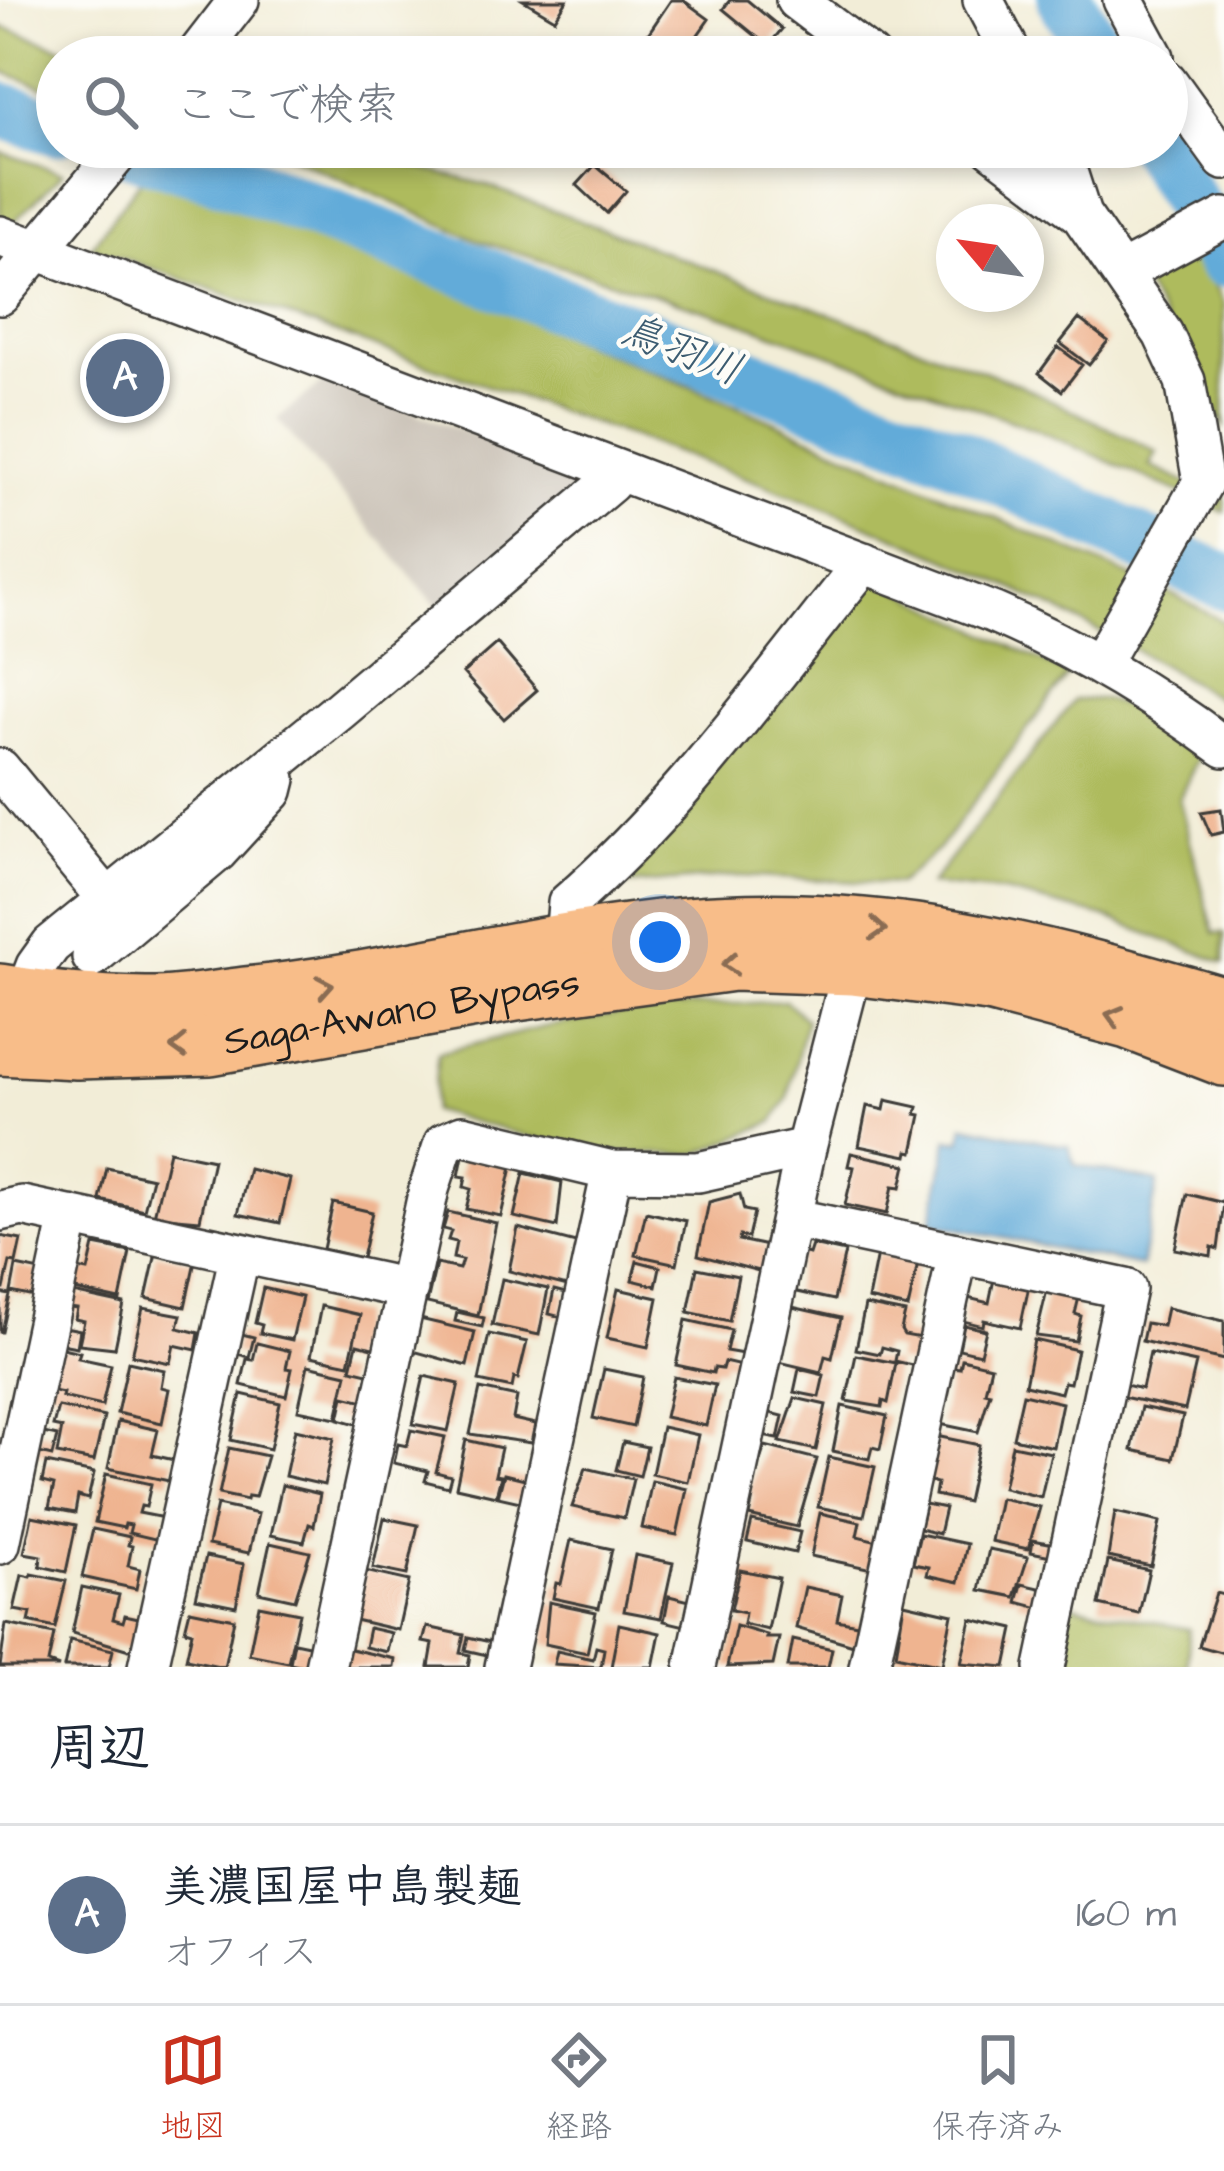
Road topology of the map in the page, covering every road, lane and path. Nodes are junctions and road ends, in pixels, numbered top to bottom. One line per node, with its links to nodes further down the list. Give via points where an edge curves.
1 (239, 0): 5 (street)
2 (796, 0): 6 (street)
3 (983, 0): 7 (street)
4 (1123, 0): 8 (street)
5 (211, 36)
6 (843, 36)
7 (1002, 36)
8 (1143, 36)
9 (1188, 110): 10 (street)
10 (1224, 160)
11 (106, 168): 17 (street)
12 (1019, 168): 14 (street)
13 (1066, 168): 14 (street)
14 (1081, 215): 18 (street)
15 (1224, 218): 18 (street)
16 (0, 236): 17 (street)
17 (44, 243): 19 (street); 20 (street)
18 (1133, 266): 22 (street, via 1185,381 1203,482)
19 (0, 295)
20 (618, 472): 21 (street); 24 (street)
21 (864, 563): 22 (street); 27 (street, via 707,758 568,903)
22 (1104, 653): 23 (street)
23 (1224, 747)
24 (281, 758): 26 (street); 28 (street, via 273,791 242,827)
25 (0, 769): 26 (street)
26 (107, 898): 31 (street, via 52,945)
27 (565, 941): 30 (highway, Saga-Awano Bypass, one-way to 30, via 789,923 906,931 1003,945); 31 (highway, Saga-Awano Bypass, one-way to 27, via 305,990)
28 (92, 957)
29 (853, 966): 31 (highway, Saga-Awano Bypass, one-way to 31, via 733,962 210,1046 76,1050); 32 (highway, Saga-Awano Bypass, one-way to 29, via 1128,1019 989,983); 33 (street)
30 (1224, 1006)
31 (8, 1012)
32 (1224, 1057)
33 (806, 1148): 34 (street, via 698,1172); 37 (street)
34 (612, 1171): 40 (street, via 462,1135 444,1143); 44 (street)
35 (0, 1211): 36 (street, via 22,1206)
36 (70, 1216): 38 (street); 41 (street)
37 (791, 1218): 39 (street); 45 (street)
38 (240, 1253): 40 (street); 42 (street)
39 (958, 1253): 46 (street); 47 (street, via 1126,1289)
40 (408, 1289): 43 (street)
41 (0, 1544)
42 (148, 1667)
43 (325, 1667)
44 (506, 1667)
45 (695, 1667)
46 (869, 1667)
47 (1045, 1667)

